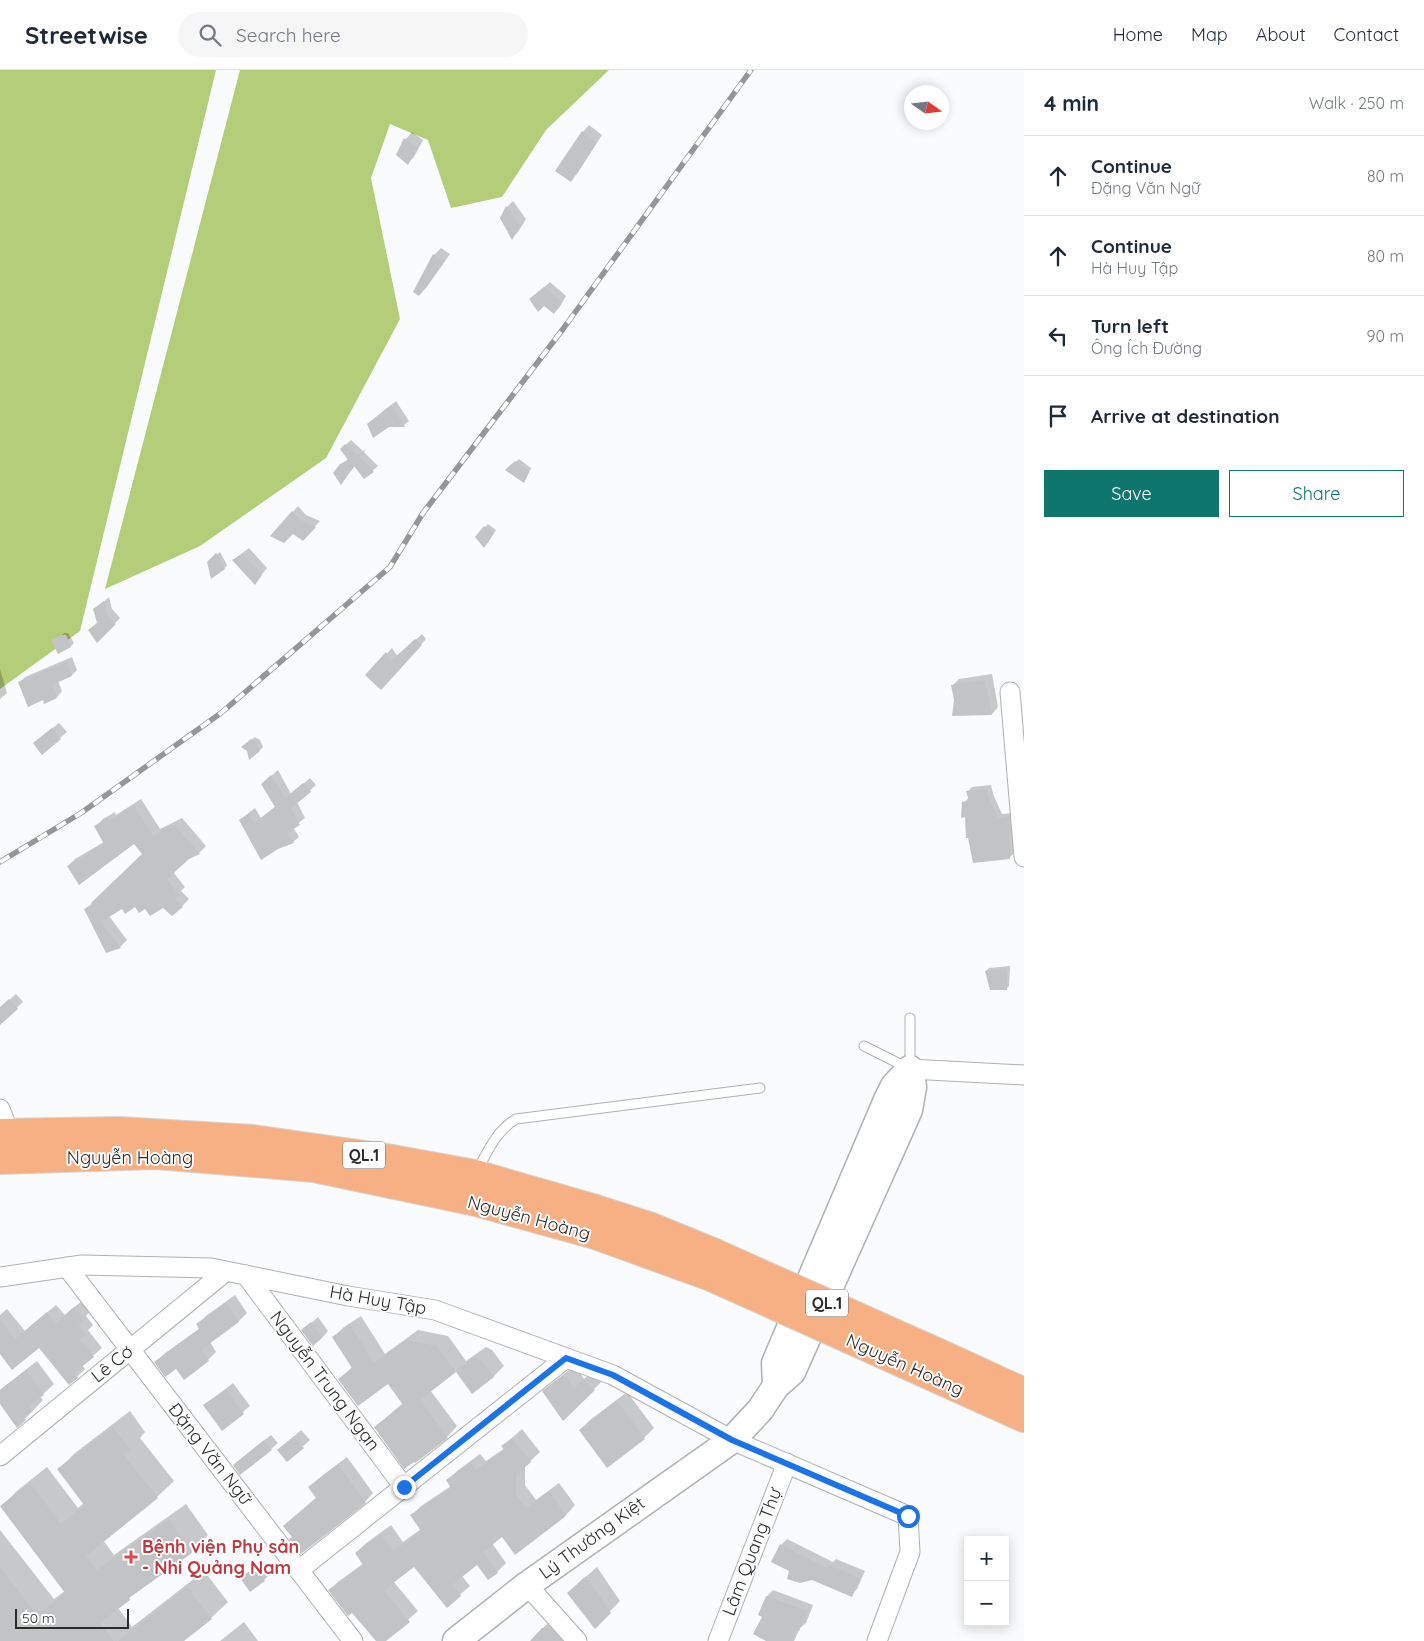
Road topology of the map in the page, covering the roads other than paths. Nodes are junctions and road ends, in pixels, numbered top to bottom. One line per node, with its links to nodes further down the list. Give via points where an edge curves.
1 (1010, 692): 2 (street)
2 (1019, 744): 3 (street)
3 (1024, 855)
4 (910, 1018): 6 (lane)
5 (864, 1046): 6 (lane)
6 (910, 1069): 7 (street); 22 (street, Lý Thường Kiệt, via 894,1086 887,1100 843,1232 775,1363 776,1386 760,1410)
7 (1024, 1075)
8 (760, 1088): 11 (lane, via 516,1119 496,1136)
9 (3, 1124): 11 (highway, Nguyễn Hoàng / QL.1, via 253,1139)
10 (0, 1160): 12 (highway, Nguyễn Hoàng / QL.1, via 156,1154 314,1168 485,1205)
11 (475, 1174): 12 (highway, Nguyễn Hoàng / QL.1, via 649,1226)
12 (713, 1265): 19 (highway, Nguyễn Hoàng / QL.1, bridge)
13 (67, 1267): 14 (street, Hà Huy Tập, via 211,1268); 16 (street, Hà Huy Tập); 17 (street, Đặng Văn Ngữ)
14 (225, 1272): 15 (street, Hà Huy Tập); 17 (street, Lê Cơ)
15 (246, 1275): 18 (street, Hà Huy Tập, via 434,1310); 25 (street, Nguyễn Trung Ngạn)
16 (0, 1277)
17 (130, 1350): 23 (street, Lê Cơ); 26 (street, Đặng Văn Ngữ)
18 (566, 1358): 22 (street, Hà Huy Tập, via 613,1375); 25 (street)
19 (932, 1363): 20 (highway, Nguyễn Hoàng / QL.1); 21 (highway, Nguyễn Hoàng / QL.1)
20 (1024, 1392)
21 (1024, 1418)
22 (732, 1440): 24 (street); 27 (street, Lý Thường Kiệt)
23 (4, 1446)
24 (786, 1463): 28 (street, Lâm Quang Thự); 32 (street, via 908,1516 910,1552)
25 (404, 1487): 26 (street)
26 (299, 1570): 29 (street, Đặng Văn Ngữ)
27 (526, 1585): 30 (street, Lý Thường Kiệt); 31 (street)
28 (721, 1640)
29 (354, 1641)
30 (456, 1641)
31 (577, 1641)
32 (876, 1641)

